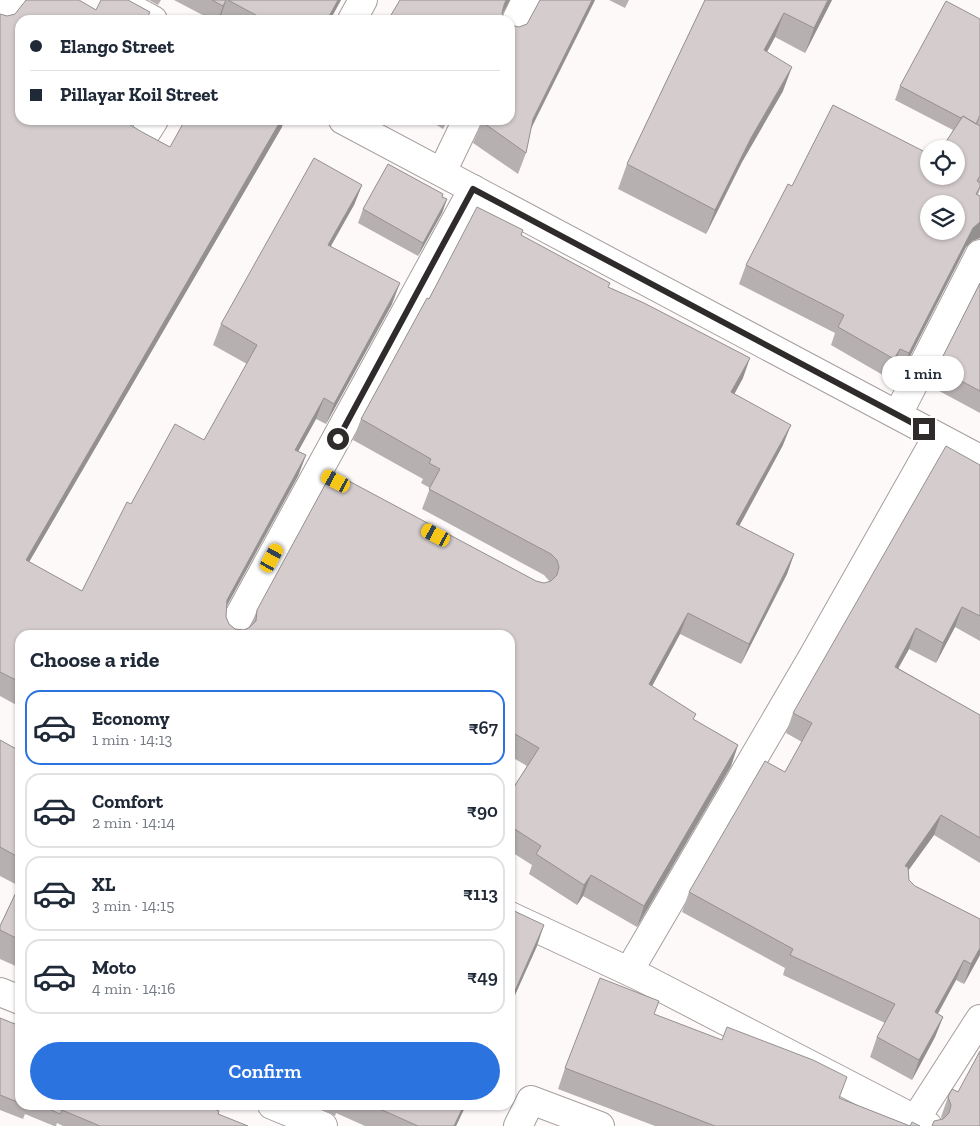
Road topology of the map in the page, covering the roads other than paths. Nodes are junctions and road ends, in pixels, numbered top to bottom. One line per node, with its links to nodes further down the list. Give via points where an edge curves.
1 (12, 0): 7 (street)
2 (116, 0): 5 (street)
3 (363, 0): 6 (street)
4 (526, 0): 8 (street)
5 (144, 15)
6 (355, 15)
7 (0, 21)
8 (515, 23)
9 (353, 125): 11 (street)
10 (465, 125): 11 (street)
11 (442, 172): 12 (street)
12 (473, 189): 14 (street); 17 (street, via 328,477)
13 (980, 254): 14 (street)
14 (898, 414): 15 (street)
15 (936, 436): 16 (street); 19 (street, via 812,658)
16 (980, 459)
17 (233, 630)
18 (515, 918): 19 (street)
19 (629, 971): 24 (street)
20 (0, 992): 21 (street)
21 (15, 998)
22 (980, 1019): 24 (street)
23 (284, 1110): 25 (street)
24 (921, 1123)
25 (323, 1126)
26 (518, 1126): 27 (street, via 531,1100)
27 (600, 1126)

